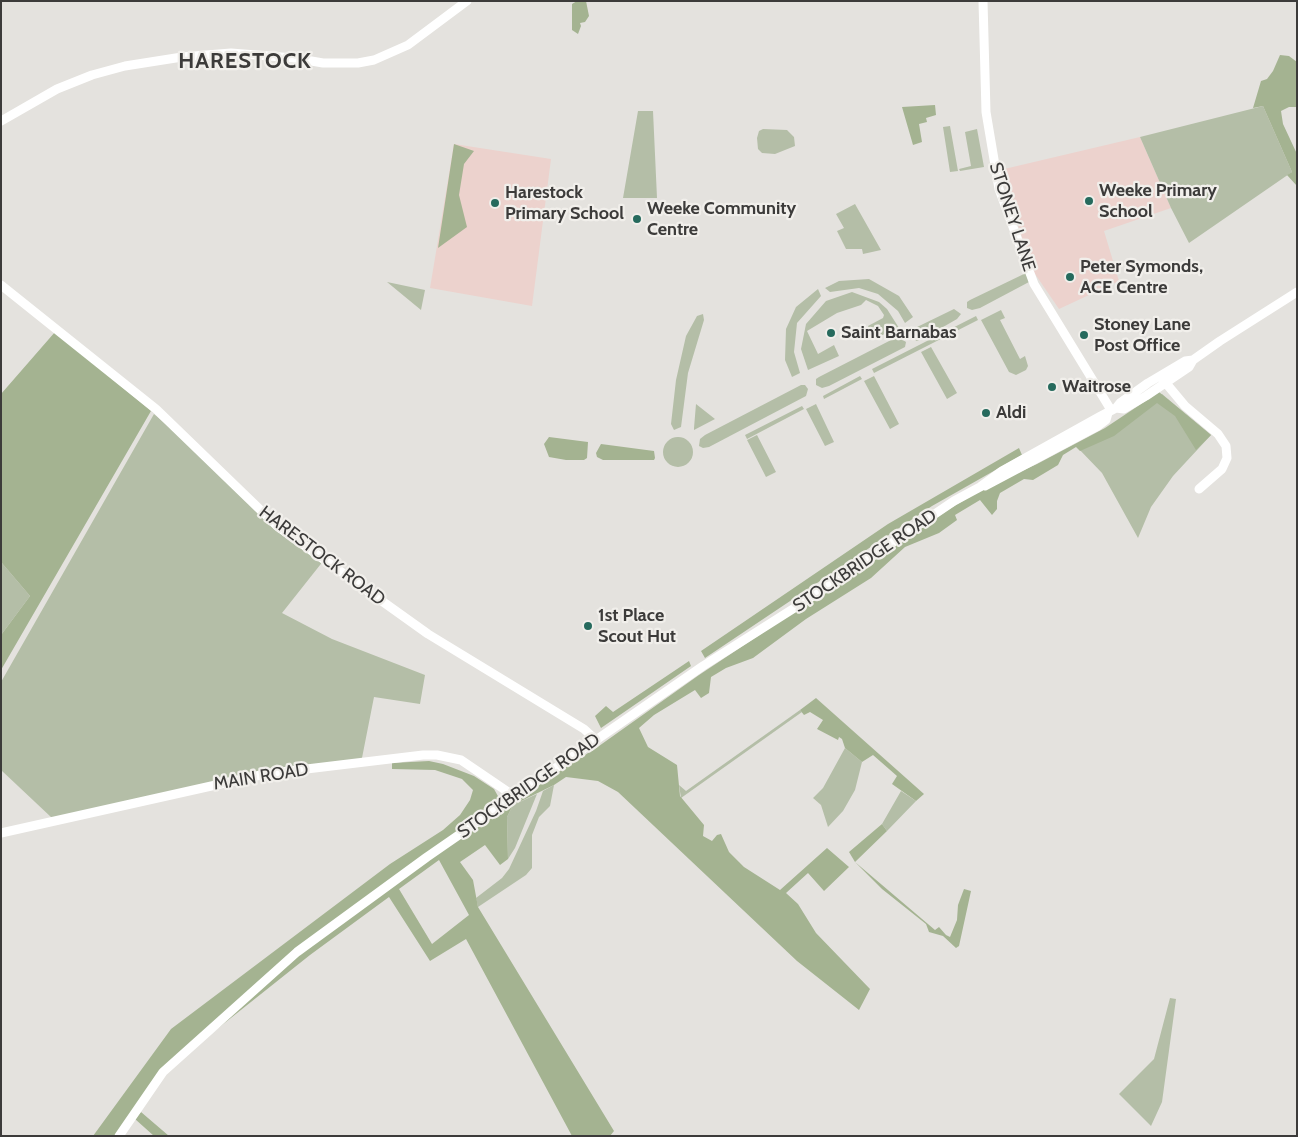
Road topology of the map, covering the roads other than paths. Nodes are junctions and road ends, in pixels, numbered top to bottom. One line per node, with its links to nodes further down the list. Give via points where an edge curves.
1 (467, 1): 3 (street, via 408,45 374,60 322,64 294,58 231,53 148,62 111,70 57,89)
2 (983, 1): 7 (street, STONEY LANE, via 986,112 1000,189 1034,284)
3 (1, 121)
4 (1, 285): 9 (street, HARESTOCK ROAD, via 156,409 277,526 428,634 584,729)
5 (1297, 292): 6 (street, STOCKBRIDGE ROAD, via 1193,360 1189,367)
6 (1163, 380): 7 (street, STOCKBRIDGE ROAD, via 1124,409); 8 (street, via 1226,446 1222,469)
7 (1112, 411): 9 (street, STOCKBRIDGE ROAD, via 1034,452 954,501)
8 (1199, 488)
9 (596, 740): 10 (street, STOCKBRIDGE ROAD)
10 (514, 796): 11 (street, MAIN ROAD, via 461,760 423,755 256,775); 12 (street, STOCKBRIDGE ROAD, via 297,952 161,1075)
11 (1, 834)
12 (119, 1136)

